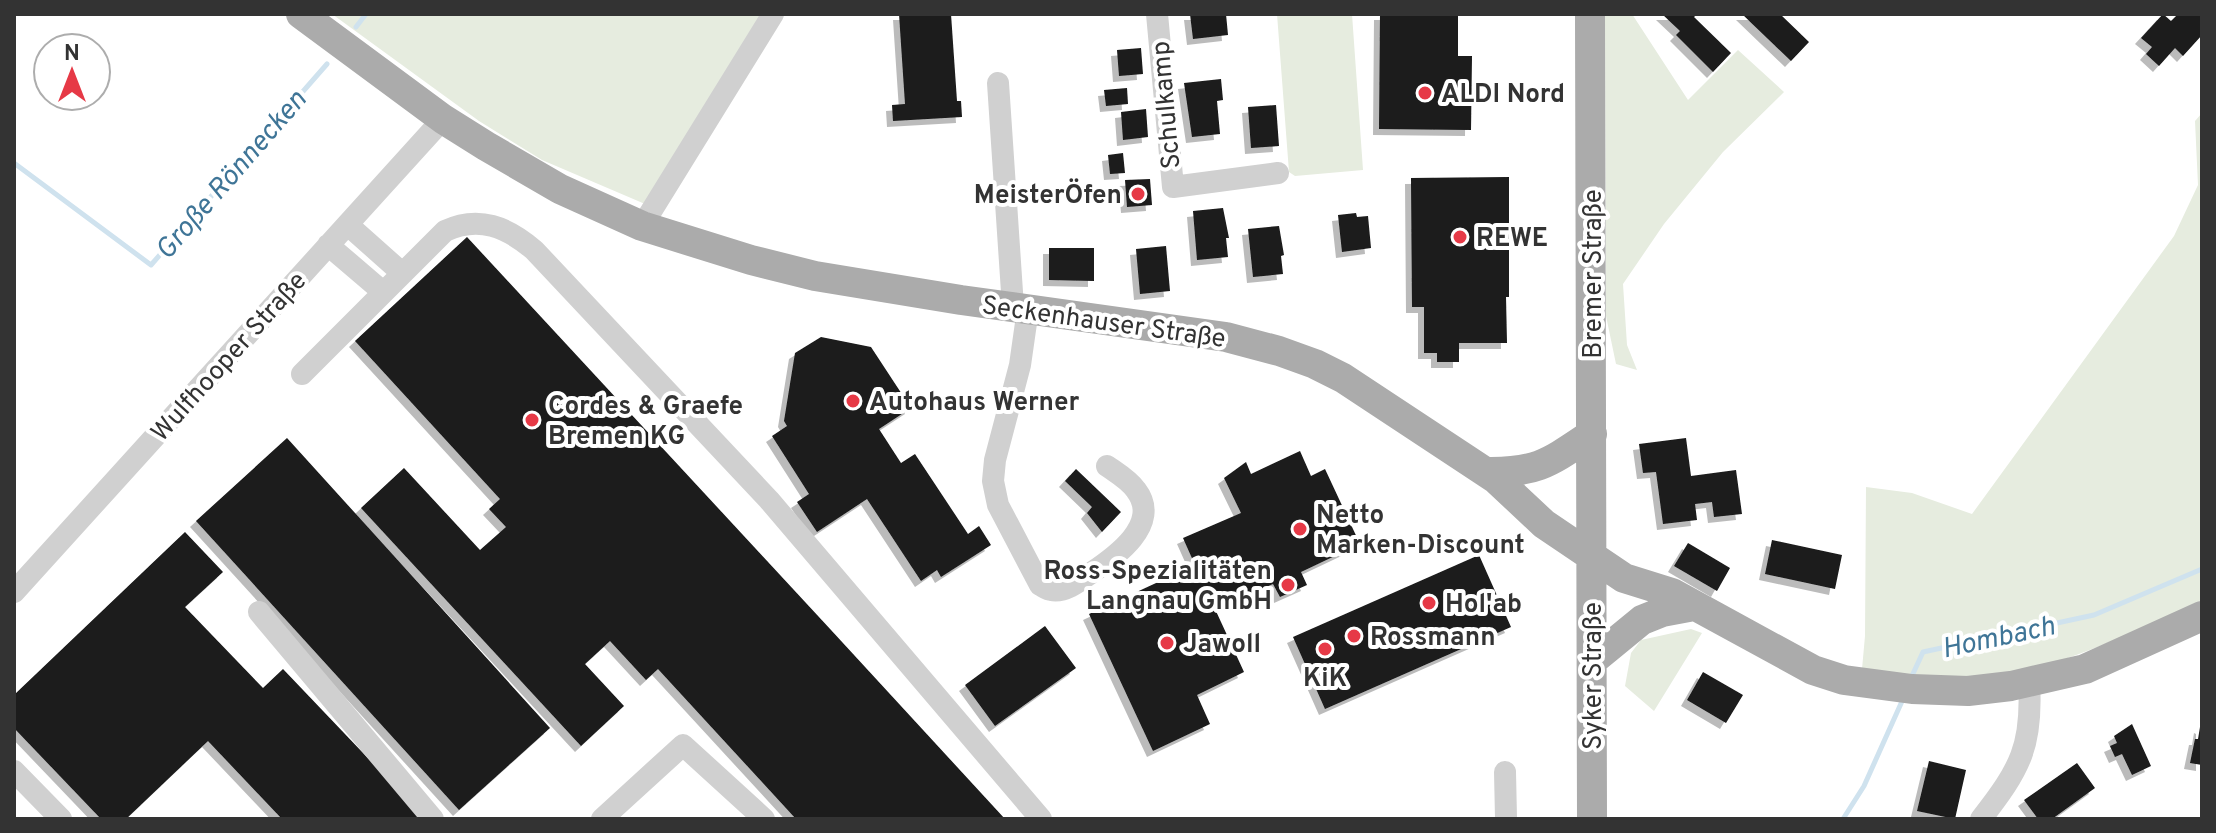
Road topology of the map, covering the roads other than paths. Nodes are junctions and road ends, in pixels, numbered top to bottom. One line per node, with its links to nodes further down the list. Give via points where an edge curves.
1 (301, 14): 6 (main road, Seckenhauser Straße)
2 (773, 14): 9 (street)
3 (1157, 14): 7 (street, Schulkamp, via 1173,187)
4 (1590, 14): 15 (main road, Bremer Straße)
5 (998, 83): 13 (street)
6 (443, 119): 8 (street, Wulfhooper Straße); 9 (main road, Seckenhauser Straße, via 560,189)
7 (1278, 173)
8 (348, 225): 10 (street, Wulfhooper Straße); 11 (street)
9 (642, 226): 13 (main road, Seckenhauser Straße, via 815,276)
10 (328, 245): 12 (street); 19 (street, Wulfhooper Straße)
11 (402, 273): 12 (street); 32 (street, via 458,225 488,223 519,238 769,500)
12 (383, 292): 14 (street)
13 (1020, 308): 16 (street, via 1020,365 993,481 998,505 1040,585 1049,591 1075,583 1103,565 1139,530 1142,502 1136,489); 17 (main road, Seckenhauser Straße, via 1226,337 1279,351 1343,378)
14 (302, 374)
15 (1592, 434): 17 (main road, via 1546,465); 18 (main road, Bremer Straße)
16 (1107, 466)
17 (1491, 476): 18 (main road, Seckenhauser Straße, via 1515,485)
18 (1591, 544): 20 (main road, Seckenhauser Straße, via 1637,562); 23 (main road, Syker Straße)
19 (14, 592)
20 (1683, 600): 23 (main road, via 1642,620); 24 (main road, Seckenhauser Straße, via 1813,670 1844,680 1968,691)
21 (259, 612): 29 (street)
22 (2202, 616): 24 (main road, Seckenhauser Straße, via 2085,669)
23 (1592, 661): 33 (main road, Syker Straße)
24 (2029, 682): 34 (street, via 2031,722 2024,754)
25 (14, 771): 28 (street)
26 (1505, 772): 27 (street)
27 (1506, 818)
28 (61, 819)
29 (433, 819)
30 (602, 819): 31 (street, via 683,745)
31 (764, 819)
32 (1041, 819)
33 (1592, 819)
34 (1981, 819)

